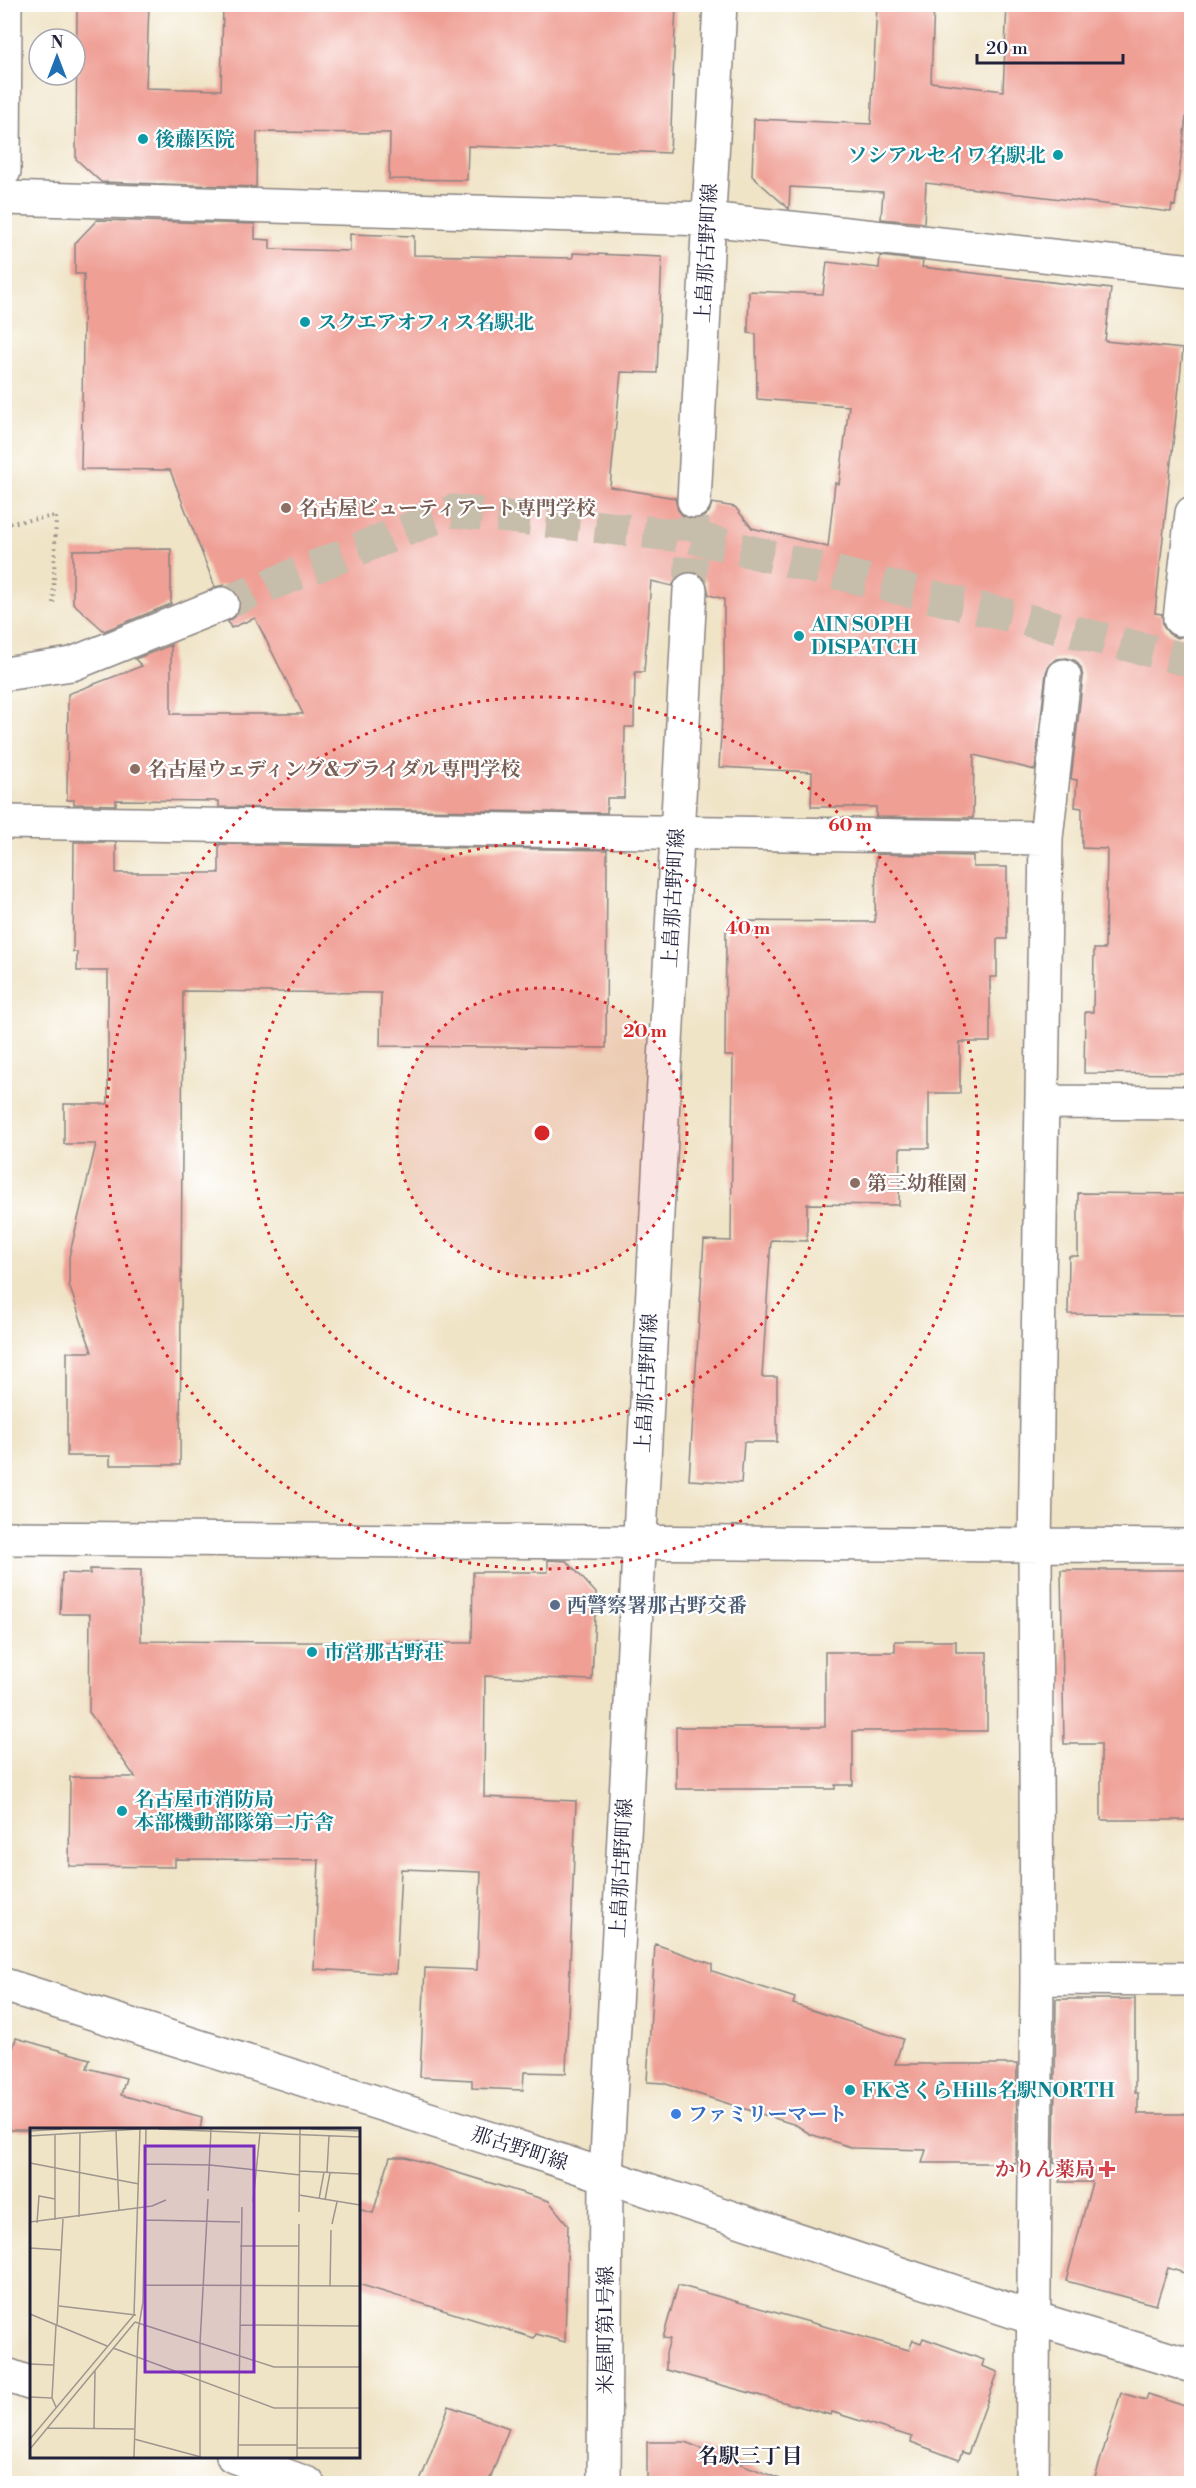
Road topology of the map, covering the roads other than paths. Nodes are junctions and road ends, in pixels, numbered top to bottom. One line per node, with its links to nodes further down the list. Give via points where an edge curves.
1 (5, 4): 3 (street)
2 (720, 4): 5 (street, 上畠那古野町線)
3 (4, 171)
4 (4, 198): 5 (street)
5 (707, 219): 6 (street); 7 (street, 上畠那古野町線)
6 (1191, 271)
7 (694, 501)
8 (1191, 513): 11 (street)
9 (690, 590): 15 (street, 上畠那古野町線)
10 (222, 604): 12 (street, via 72,664)
11 (1180, 620)
12 (4, 674)
13 (1064, 676): 16 (street)
14 (4, 822): 15 (street)
15 (676, 832): 16 (street); 20 (street, 上畠那古野町線)
16 (1046, 838): 17 (street)
17 (1042, 1102): 18 (street); 22 (street)
18 (1191, 1103)
19 (4, 1538): 20 (street)
20 (637, 1543): 22 (street); 26 (street, 上畠那古野町線)
21 (1191, 1546): 22 (street)
22 (1035, 1547): 23 (street)
23 (1036, 1978): 24 (street); 27 (street)
24 (1191, 1979)
25 (4, 1985): 26 (street, 那古野町線)
26 (606, 2176): 27 (street, 那古野町線); 33 (street, 米屋町第1号線)
27 (1033, 2318): 28 (street, 那古野町線); 34 (street)
28 (1191, 2366)
29 (4, 2374): 30 (street)
30 (30, 2383)
31 (236, 2458): 32 (street)
32 (308, 2484)
33 (604, 2484)
34 (1032, 2484)

